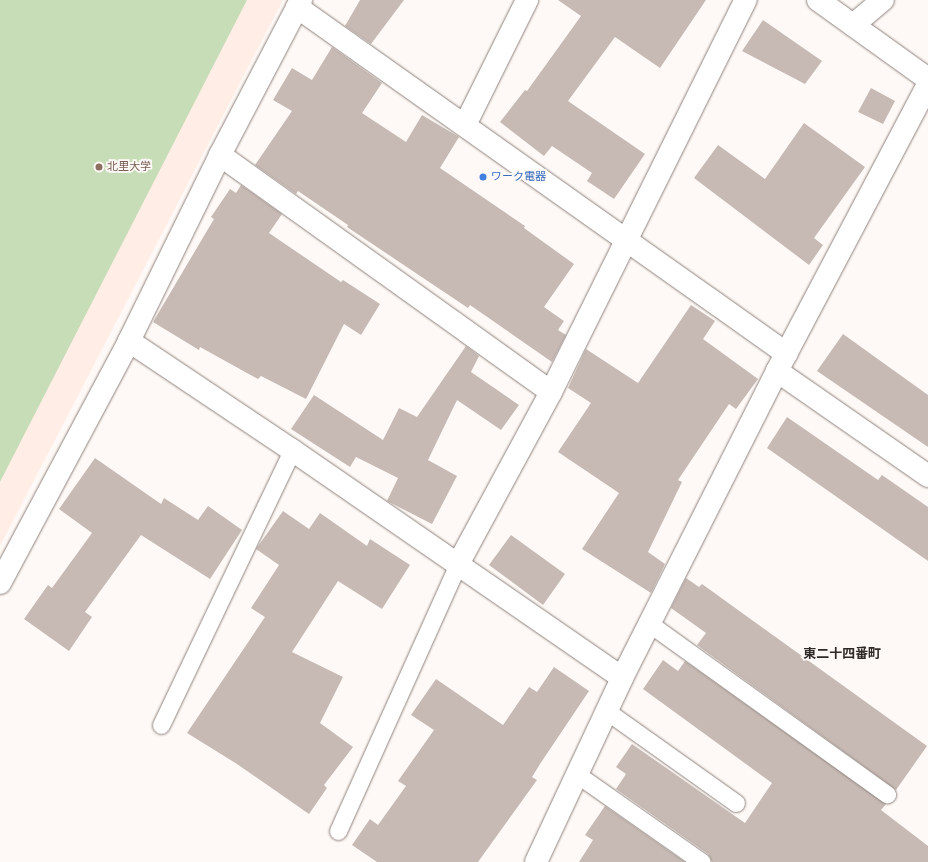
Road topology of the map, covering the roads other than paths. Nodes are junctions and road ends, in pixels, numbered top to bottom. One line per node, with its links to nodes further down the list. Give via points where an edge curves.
1 (527, 0): 9 (street)
2 (746, 0): 11 (street)
3 (818, 0): 6 (street)
4 (883, 0): 6 (street)
5 (299, 4): 9 (street); 10 (street)
6 (853, 25): 7 (street)
7 (928, 79)
8 (928, 84): 13 (street)
9 (465, 125): 11 (street)
10 (220, 155): 12 (street); 14 (street)
11 (628, 240): 13 (street); 14 (street)
12 (129, 341): 15 (street); 18 (street)
13 (782, 362): 16 (street); 19 (street)
14 (550, 392): 17 (street)
15 (292, 450): 17 (street); 22 (lane)
16 (928, 476)
17 (457, 566): 20 (street); 26 (lane)
18 (0, 583)
19 (650, 624): 20 (street); 24 (lane)
20 (622, 678): 21 (street)
21 (608, 712): 23 (street); 25 (lane)
22 (160, 725)
23 (578, 775): 27 (street); 28 (lane)
24 (887, 794)
25 (736, 803)
26 (338, 831)
27 (536, 862)
28 (702, 862)

